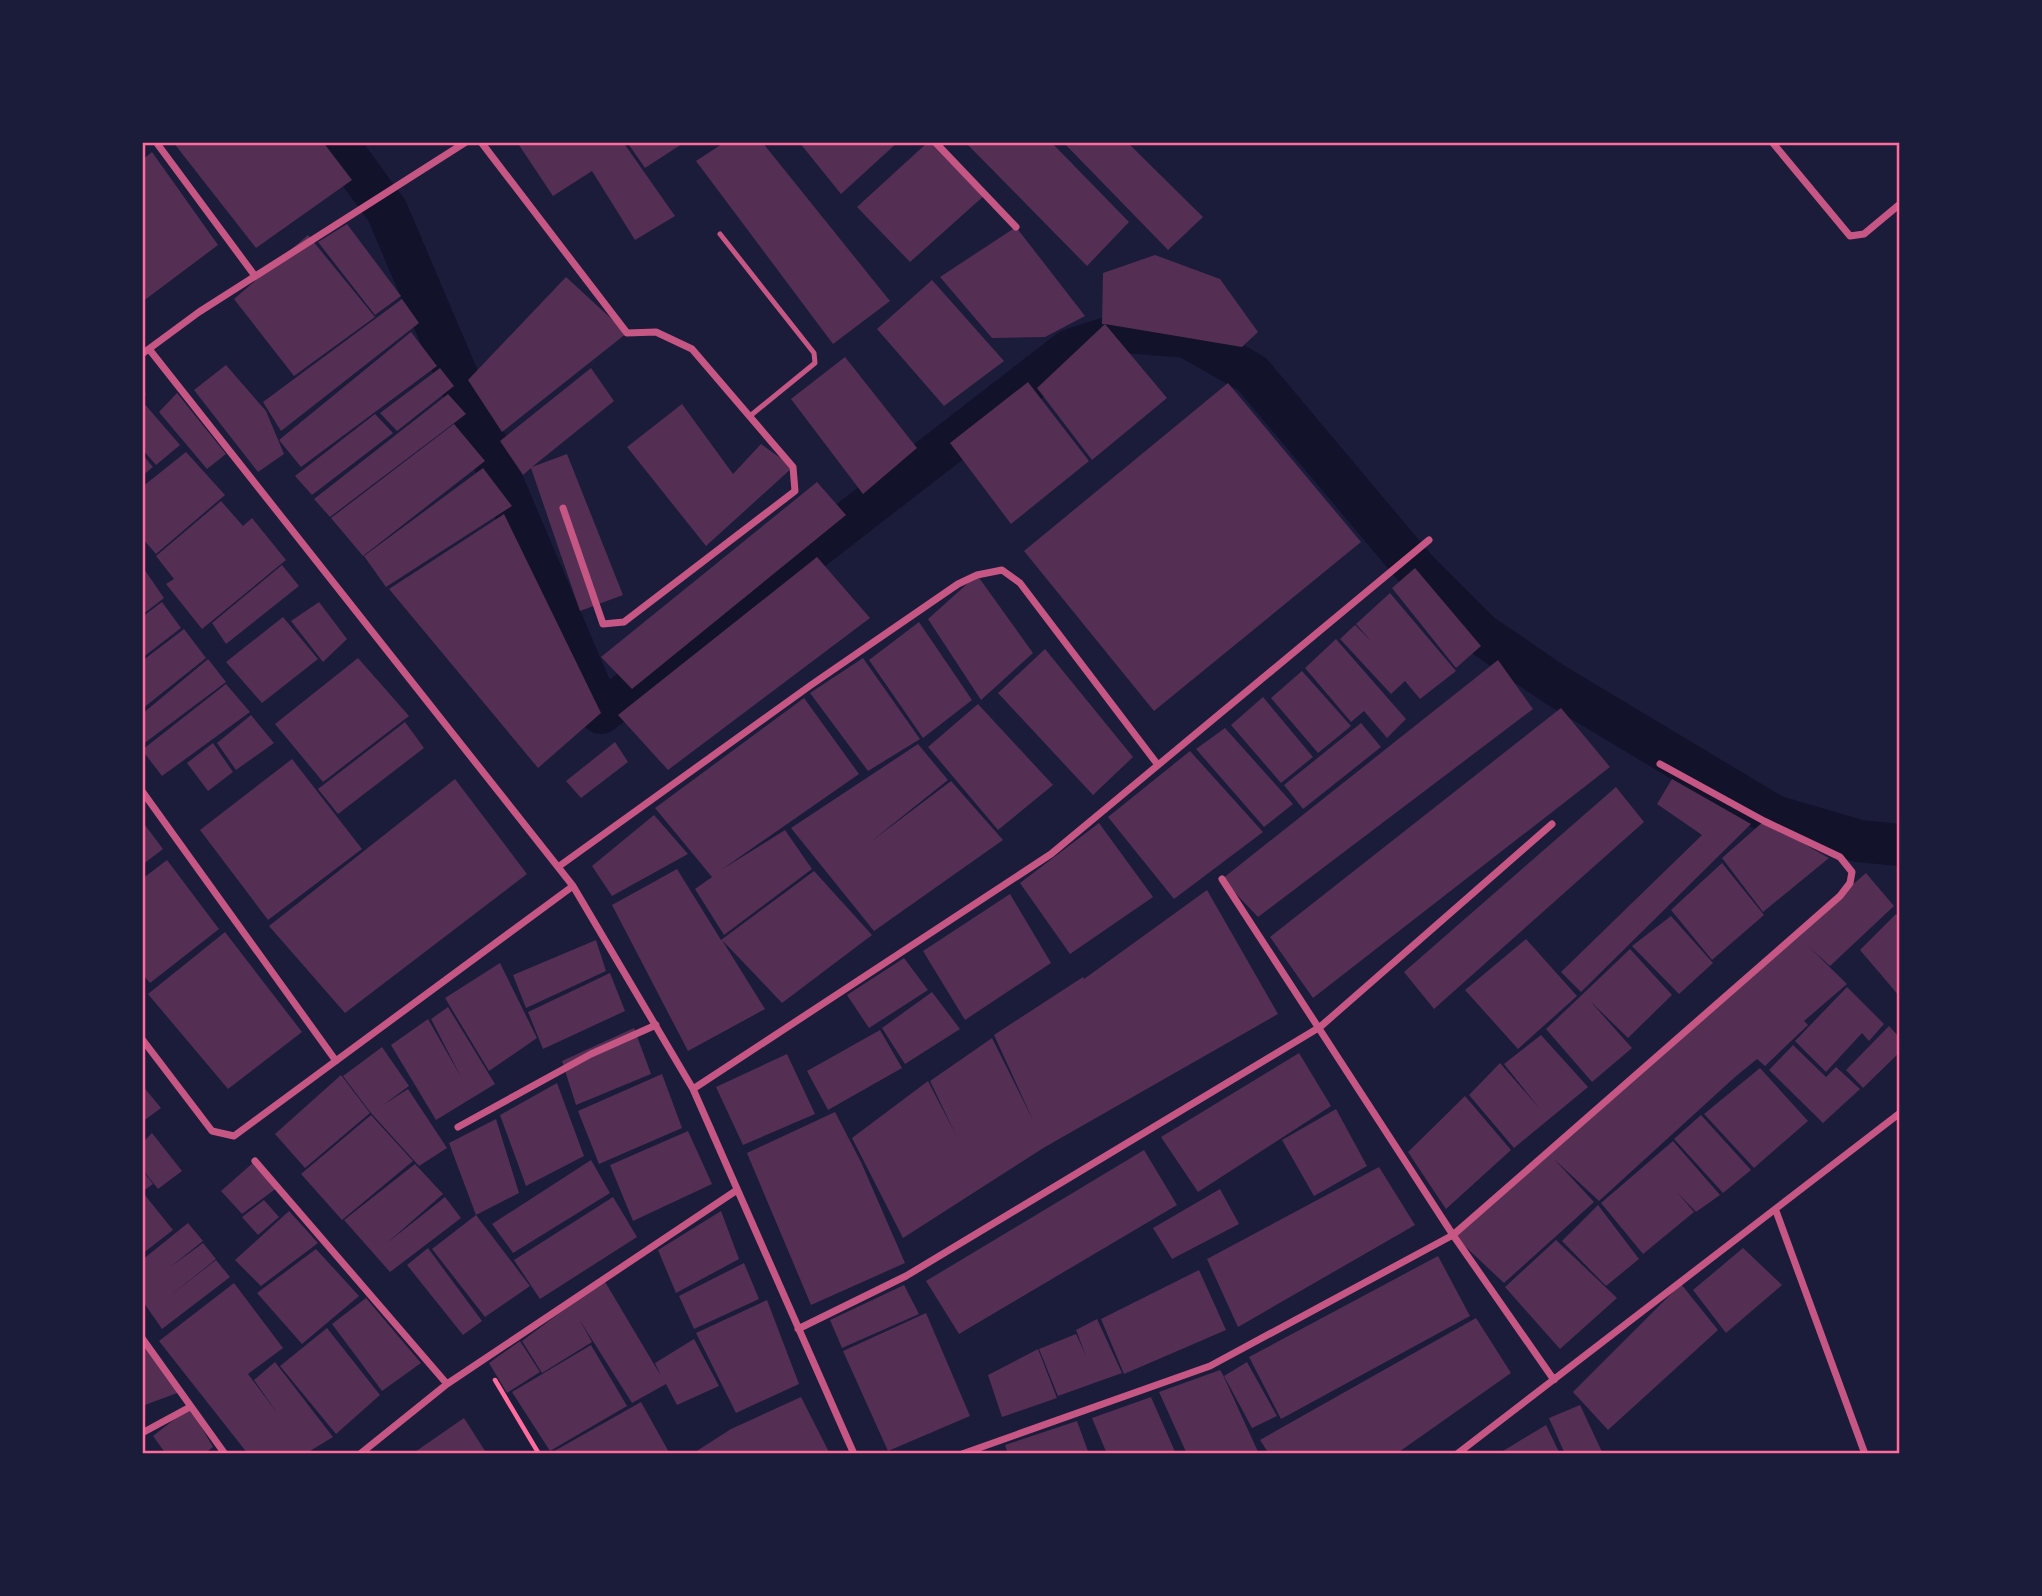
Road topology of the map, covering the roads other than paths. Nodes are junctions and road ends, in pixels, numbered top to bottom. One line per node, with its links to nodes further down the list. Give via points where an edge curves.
1 (156, 142): 9 (street)
2 (466, 142): 9 (street)
3 (481, 142): 12 (street, via 627,333 656,332 692,349)
4 (935, 142): 7 (street)
5 (1772, 142): 6 (street, via 1850,236 1864,234)
6 (1900, 204)
7 (1016, 227)
8 (720, 234): 12 (lane, via 814,353 815,363)
9 (255, 276): 10 (street)
10 (149, 349): 11 (street); 19 (street)
11 (142, 354)
12 (750, 416): 13 (street, via 793,467 795,491 624,622 603,624)
13 (563, 508)
14 (1429, 540): 16 (street)
15 (1660, 764): 32 (street, via 1840,857 1852,872 1850,883)
16 (1158, 765): 19 (street, via 1020,583 1002,570 958,584); 26 (street, via 1051,854)
17 (142, 791): 25 (street)
18 (1552, 824): 23 (street)
19 (558, 867): 21 (street)
20 (1222, 879): 23 (street)
21 (573, 886): 22 (street); 25 (street)
22 (656, 1025): 26 (street); 28 (street, via 592,1054)
23 (1320, 1027): 32 (street); 33 (street, via 906,1276)
24 (142, 1039): 25 (street, via 212,1131 234,1136)
25 (336, 1061)
26 (693, 1089): 30 (street)
27 (1900, 1113): 31 (street)
28 (458, 1128)
29 (255, 1161): 36 (street)
30 (737, 1190): 33 (street); 36 (street)
31 (1776, 1211): 35 (street); 44 (street)
32 (1453, 1235): 35 (street); 42 (street, via 1210,1366)
33 (798, 1329): 41 (street)
34 (142, 1338): 37 (street)
35 (1554, 1380): 43 (street)
36 (447, 1384): 40 (street)
37 (190, 1406): 38 (street); 39 (street)
38 (142, 1433)
39 (225, 1454)
40 (360, 1454)
41 (854, 1454)
42 (962, 1454)
43 (1457, 1454)
44 (1866, 1454)

